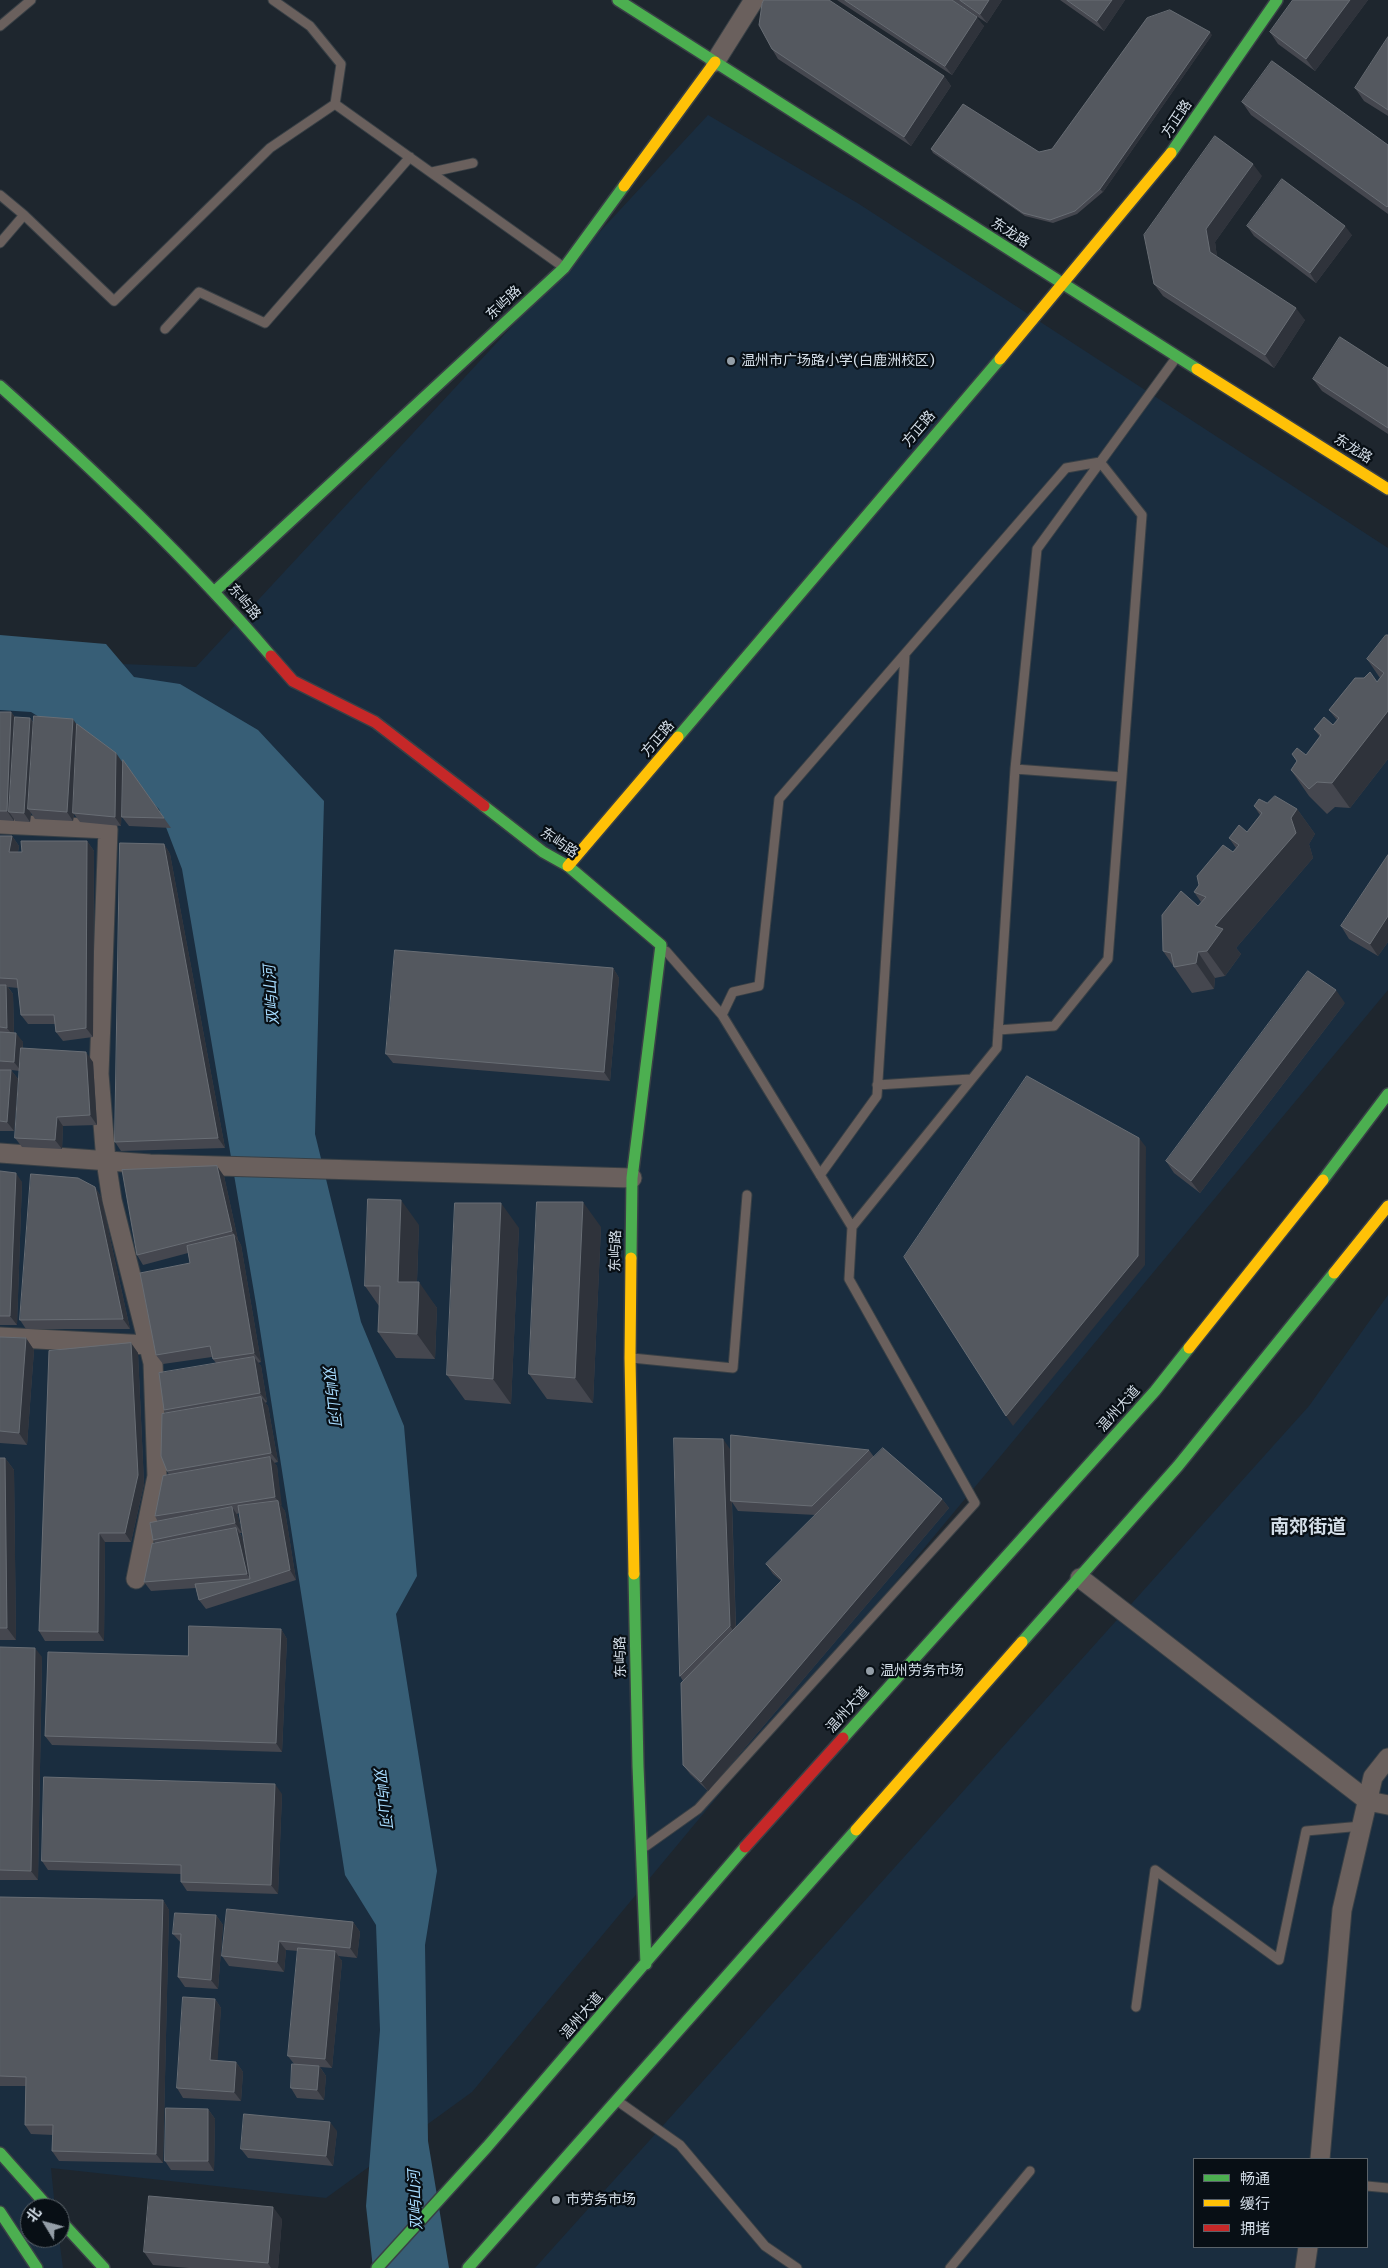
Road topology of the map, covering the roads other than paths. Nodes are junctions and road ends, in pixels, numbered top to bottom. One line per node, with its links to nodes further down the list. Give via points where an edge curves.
1 (31, 0): 6 (lane)
2 (273, 0): 8 (lane, via 310,26 341,64)
3 (618, 0): 7 (main road, 东龙路)
4 (754, 0): 7 (street)
5 (1277, 0): 16 (main road, 方正路, via 1174,151)
6 (0, 26)
7 (715, 62): 15 (main road, 东屿路); 16 (main road, 东龙路)
8 (335, 104): 9 (lane); 13 (lane, via 270,148 114,301)
9 (410, 157): 11 (lane); 17 (lane, via 265,323 199,292)
10 (473, 163): 11 (lane)
11 (432, 172): 15 (lane)
12 (0, 195): 13 (lane)
13 (24, 215): 14 (lane)
14 (0, 243)
15 (564, 268): 22 (main road, 东屿路)
16 (1063, 285): 18 (main road, 东龙路); 27 (main road, 方正路)
17 (164, 329)
18 (1178, 356): 20 (lane); 21 (main road, 东龙路)
19 (0, 386): 22 (main road)
20 (1100, 462): 23 (lane, via 1066,468); 24 (lane, via 1037,549); 25 (lane, via 1142,514)
21 (1388, 489)
22 (215, 591): 27 (main road, 东屿路, via 293,681 375,722 543,852)
23 (906, 654): 29 (lane, via 779,799 759,986 733,992); 32 (lane)
24 (1015, 769): 25 (lane); 30 (lane)
25 (1122, 777): 30 (lane, via 1108,960 1054,1026)
26 (0, 824): 35 (street, via 108,829 99,1074)
27 (568, 866): 28 (main road, 东屿路)
28 (661, 945): 29 (lane); 37 (main road, 东屿路)
29 (722, 1015): 36 (lane)
30 (998, 1030): 31 (lane, via 997,1048)
31 (971, 1079): 32 (lane); 40 (lane)
32 (877, 1085): 36 (lane, via 877,1096)
33 (1388, 1094): 51 (main road, 温州大道, via 1155,1391 737,1856)
34 (0, 1153): 35 (street)
35 (106, 1161): 37 (street); 42 (street, via 112,1200)
36 (820, 1175): 40 (lane)
37 (632, 1178): 43 (main road, 东屿路)
38 (747, 1194): 43 (lane, via 733,1368)
39 (1388, 1206): 44 (main road, via 1178,1466)
40 (852, 1227): 50 (lane, via 849,1279 975,1504 698,1809)
41 (0, 1337): 42 (street)
42 (148, 1345): 45 (street, via 153,1363 158,1476)
43 (630, 1358): 50 (main road, 东屿路)
44 (1080, 1578): 47 (street); 53 (main road)
45 (136, 1579)
46 (1388, 1758): 47 (street, via 1373,1777)
47 (1368, 1801): 48 (street); 49 (street)
48 (1388, 1805)
49 (1362, 1826): 52 (lane, via 1306,1831 1279,1960 1155,1870); 55 (street, via 1342,1910)
50 (641, 1849): 51 (main road, 东屿路)
51 (646, 1964): 66 (main road, 温州大道)
52 (1136, 2007)
53 (617, 2100): 67 (main road); 68 (lane, via 680,2145 765,2246)
54 (0, 2153): 59 (main road)
55 (1320, 2158)
56 (1030, 2171): 69 (lane)
57 (1368, 2186): 58 (lane)
58 (1388, 2188)
59 (40, 2198)
60 (0, 2212): 63 (main road); 64 (main road)
61 (70, 2231): 65 (main road)
62 (1308, 2248): 70 (street)
63 (37, 2268)
64 (47, 2268)
65 (104, 2268)
66 (377, 2268)
67 (468, 2268)
68 (798, 2268)
69 (950, 2268)
70 (1305, 2268)

